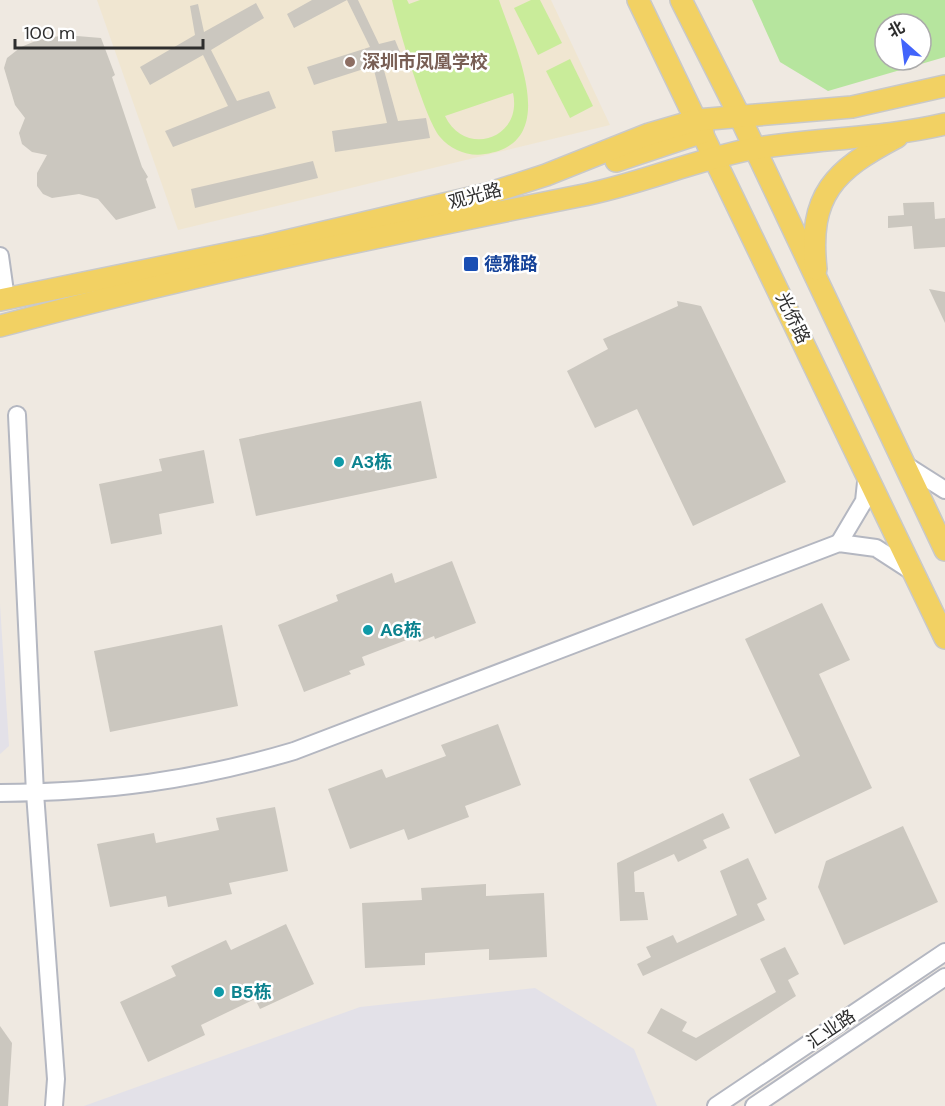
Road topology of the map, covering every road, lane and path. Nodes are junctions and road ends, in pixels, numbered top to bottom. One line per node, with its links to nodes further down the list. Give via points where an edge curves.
1 (638, 0): 6 (main road, 光侨路)
2 (681, 0): 4 (main road, 光侨路)
3 (945, 86): 4 (main road, 观光路, via 852,107)
4 (739, 115): 6 (main road, 观光路); 8 (main road, 光侨路)
5 (945, 124): 7 (main road)
6 (700, 126): 9 (main road, 光侨路); 10 (main road); 13 (main road, 观光路, via 649,134 487,194 265,246)
7 (904, 134): 8 (main road); 12 (main road, via 870,152 830,185 815,226)
8 (754, 149): 9 (main road, 观光路); 12 (main road, 光侨路)
9 (715, 157): 10 (main road, 观光路, via 582,196); 17 (main road, 光侨路)
10 (504, 210): 14 (main road, 观光路)
11 (0, 256): 13 (street)
12 (817, 282): 16 (main road, 光侨路)
13 (3, 299)
14 (0, 326)
15 (17, 415): 24 (street)
16 (904, 464): 18 (street); 20 (main road, 光侨路)
17 (867, 472): 19 (street, via 864,501); 21 (main road, 光侨路)
18 (945, 490)
19 (839, 543): 21 (street, via 876,548); 24 (street, via 294,751 232,770 167,782)
20 (945, 549)
21 (913, 572): 22 (main road, 光侨路)
22 (945, 638)
23 (0, 793): 24 (street)
24 (35, 793): 27 (street, via 56,1079)
25 (945, 952): 28 (street, 汇业路)
26 (945, 977): 29 (street, 汇业路)
27 (54, 1106)
28 (716, 1106)
29 (754, 1106)

